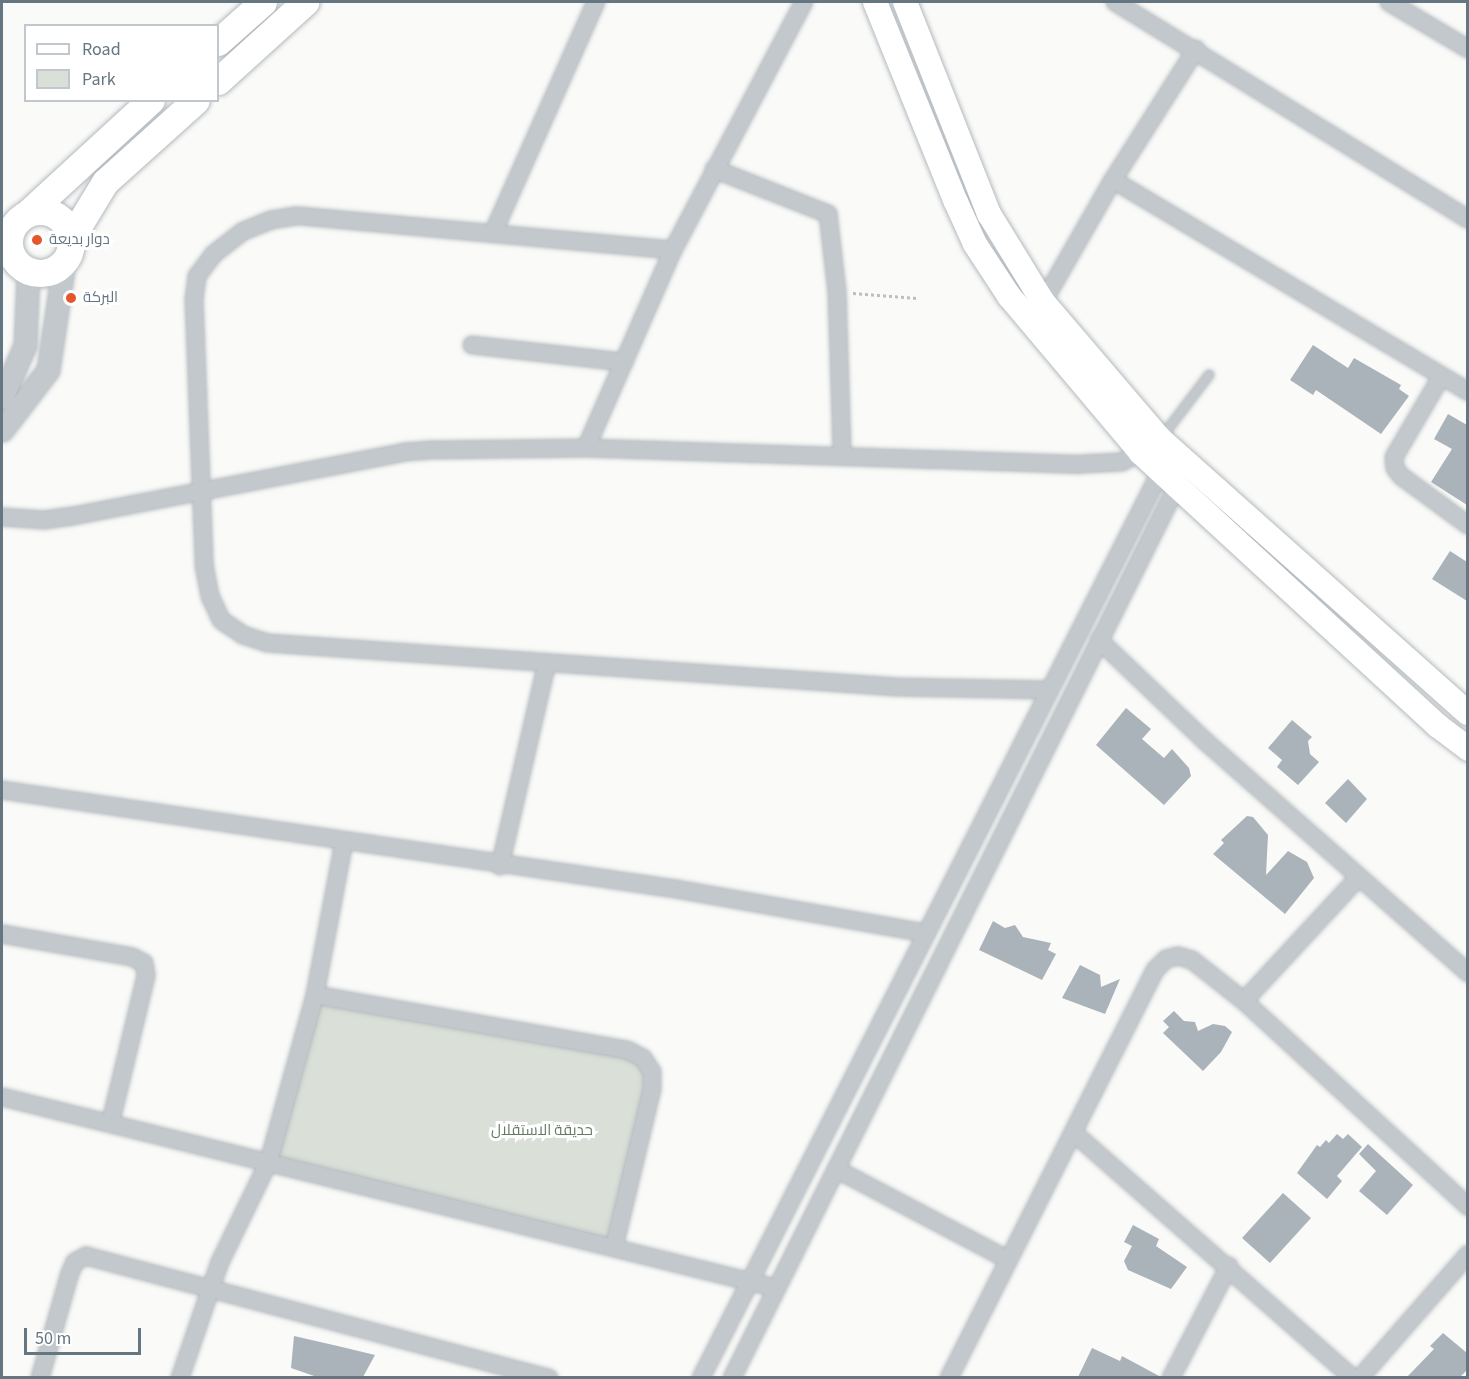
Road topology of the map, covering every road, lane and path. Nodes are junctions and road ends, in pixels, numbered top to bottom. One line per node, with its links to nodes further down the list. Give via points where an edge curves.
1 (263, 2): 9 (main road)
2 (305, 2): 12 (main road)
3 (596, 2): 19 (street)
4 (804, 2): 15 (street)
5 (875, 2): 34 (main road, via 975,244 1009,296)
6 (905, 2): 25 (main road, via 989,214)
7 (1115, 2): 11 (street)
8 (1389, 2): 10 (street)
9 (219, 41)
10 (1467, 48)
11 (1196, 49): 16 (street); 18 (street)
12 (219, 80)
13 (149, 102): 17 (main road)
14 (194, 102): 21 (main road, via 105,182)
15 (714, 169): 20 (street); 23 (street, via 828,214)
16 (1113, 180): 25 (street); 29 (street)
17 (14, 219): 21 (main road, via 52,213 65,223); 22 (main road, via 9,250)
18 (1467, 219)
19 (493, 233): 20 (street); 37 (street, via 296,216 271,220 242,232 213,255 197,276 194,299)
20 (673, 250): 27 (street)
21 (67, 251): 22 (main road, via 47,272); 32 (street, via 48,370)
22 (16, 265): 31 (street, via 25,345)
23 (837, 292): 24 (path); 35 (street)
24 (917, 298)
25 (1043, 302): 34 (main road)
26 (471, 345): 27 (street)
27 (624, 362): 33 (street)
28 (1209, 375): 34 (lane)
29 (1441, 377): 30 (street); 39 (street, via 1395,457 1395,468)
30 (1467, 392)
31 (2, 398)
32 (2, 430)
33 (586, 448): 35 (street); 37 (street, via 404,452)
34 (1165, 451): 35 (street, via 1122,462 1090,464); 36 (main road); 36 (street); 43 (main road)
35 (842, 454)
36 (1169, 478): 40 (street); 42 (street); 44 (main road)
37 (200, 490): 38 (street, via 44,520); 41 (street, via 204,565 210,596 221,620 243,635 268,643)
38 (2, 517)
39 (1467, 525)
40 (1099, 640): 48 (street, via 1204,741); 58 (street)
41 (547, 663): 42 (street, via 897,687); 47 (street)
42 (1049, 690): 49 (street)
43 (1467, 713)
44 (1467, 749)
45 (2, 790): 46 (street)
46 (344, 842): 47 (street); 52 (street)
47 (500, 866): 49 (street, via 676,889)
48 (1359, 878): 51 (street); 53 (street)
49 (925, 933): 64 (street)
50 (2, 934): 55 (street, via 132,957 144,963 146,976)
51 (1467, 974)
52 (315, 995): 57 (street); 60 (street, via 627,1050 643,1058 652,1072 652,1089)
53 (1244, 1001): 56 (street, via 1192,960 1178,956 1166,959 1156,969); 59 (street)
54 (2, 1096): 55 (street)
55 (111, 1121): 57 (street)
56 (1074, 1133): 62 (street); 63 (street)
57 (269, 1161): 60 (street); 65 (street)
58 (836, 1169): 62 (street); 66 (street)
59 (1467, 1206)
60 (614, 1247): 64 (street)
61 (1467, 1254): 76 (street)
62 (1007, 1260): 73 (street)
63 (1229, 1266): 74 (street); 75 (street)
64 (750, 1279): 66 (street); 71 (street)
65 (210, 1288): 67 (street); 68 (street, via 97,1256 81,1259 70,1273); 69 (street)
66 (776, 1288): 72 (street)
67 (488, 1370): 70 (street)
68 (40, 1377)
69 (180, 1377)
70 (549, 1377)
71 (701, 1377)
72 (732, 1377)
73 (949, 1377)
74 (1171, 1377)
75 (1353, 1377)
76 (1360, 1377)

